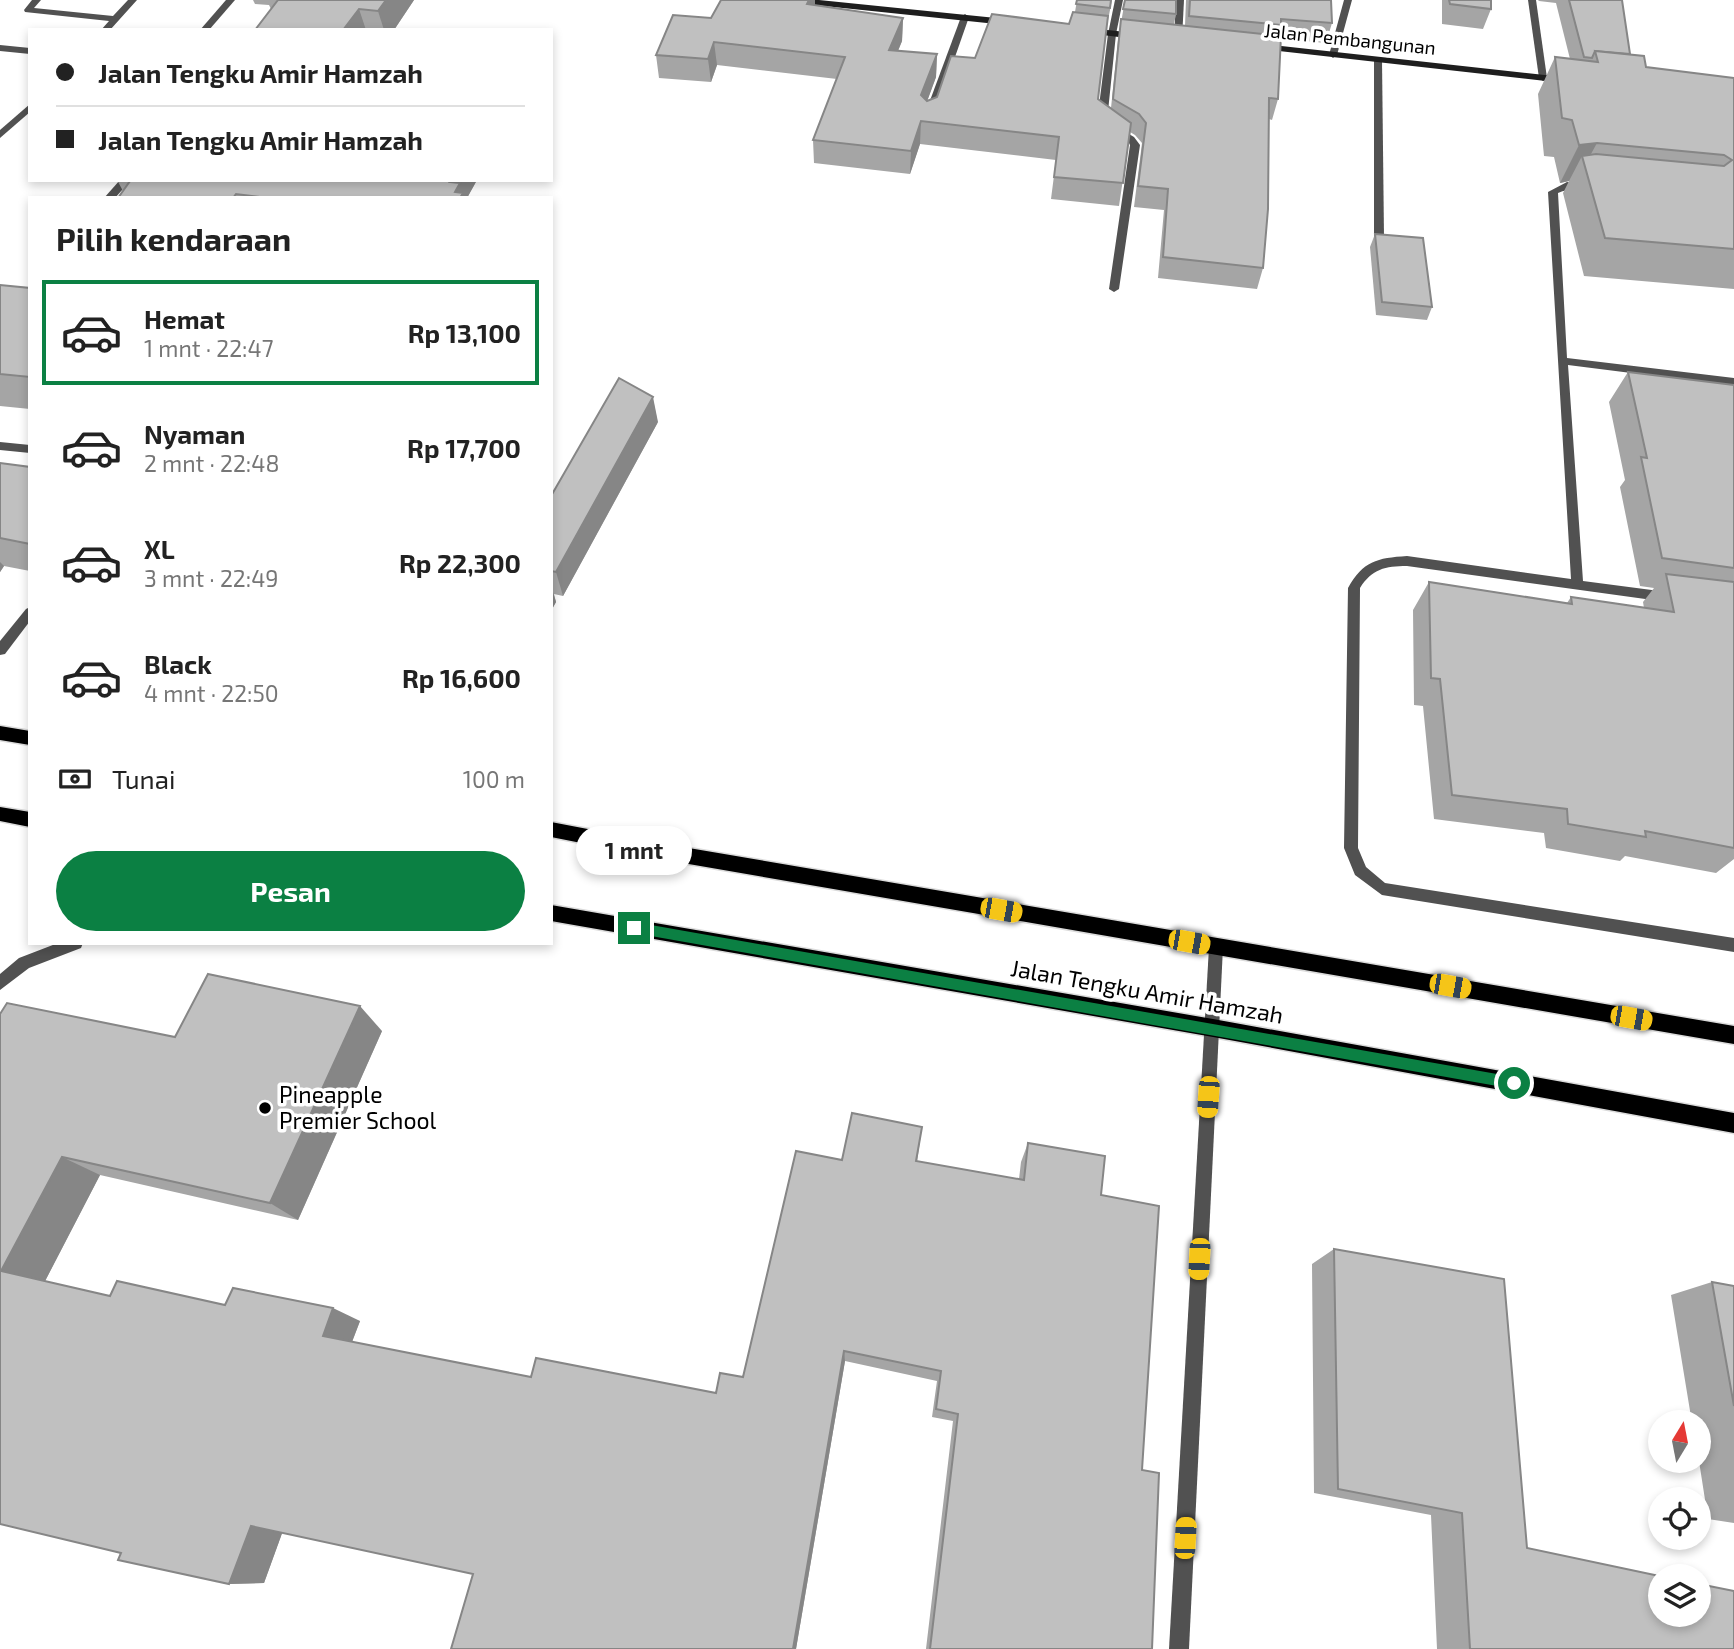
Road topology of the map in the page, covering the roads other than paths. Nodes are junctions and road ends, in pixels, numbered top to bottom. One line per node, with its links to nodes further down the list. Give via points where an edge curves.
1 (37, 0): 11 (street, via 28,10)
2 (133, 0): 11 (street)
3 (231, 0): 14 (street)
4 (795, 0): 9 (street)
5 (1119, 0): 16 (street)
6 (1180, 0): 19 (street)
7 (1349, 0): 24 (street)
8 (1532, 0): 26 (street)
9 (832, 2): 10 (street)
10 (965, 18): 12 (street); 29 (street)
11 (115, 19): 13 (street)
12 (1013, 23)
13 (107, 28)
14 (206, 28)
15 (1075, 30): 16 (street)
16 (1112, 34): 17 (street); 35 (street, via 1102,122 1135,145)
17 (1152, 37)
18 (1165, 38): 19 (street)
19 (1178, 39): 20 (street)
20 (1192, 40)
21 (1247, 46): 24 (street, Jalan Pembangunan)
22 (0, 48): 23 (street)
23 (28, 51)
24 (1333, 55): 25 (street, Jalan Pembangunan)
25 (1378, 60): 26 (street, Jalan Pembangunan); 34 (street)
26 (1544, 78): 27 (street, Jalan Pembangunan)
27 (1580, 82)
28 (28, 109): 30 (street)
29 (928, 119)
30 (0, 135)
31 (124, 182): 33 (street)
32 (1591, 187): 36 (street, via 1567,186 1553,192)
33 (111, 196)
34 (1379, 237)
35 (1114, 289)
36 (1562, 361): 37 (street); 40 (street)
37 (1734, 382)
38 (0, 446): 39 (street)
39 (28, 449)
40 (1577, 583): 41 (street); 51 (street, via 1407,561 1381,562 1363,571 1354,588 1354,861 1382,889)
41 (1682, 599)
42 (28, 615): 43 (street)
43 (0, 650)
44 (0, 733): 45 (main road)
45 (28, 738)
46 (0, 814): 47 (main road)
47 (28, 820)
48 (553, 829): 52 (main road)
49 (553, 913): 54 (main road, Jalan Tengku Amir Hamzah)
50 (71, 945): 53 (street, via 24,963)
51 (1734, 945)
52 (1216, 947): 54 (street); 55 (main road)
53 (0, 983)
54 (1213, 1028): 56 (main road, Jalan Tengku Amir Hamzah); 57 (street)
55 (1734, 1035)
56 (1734, 1123)
57 (1179, 1649)

